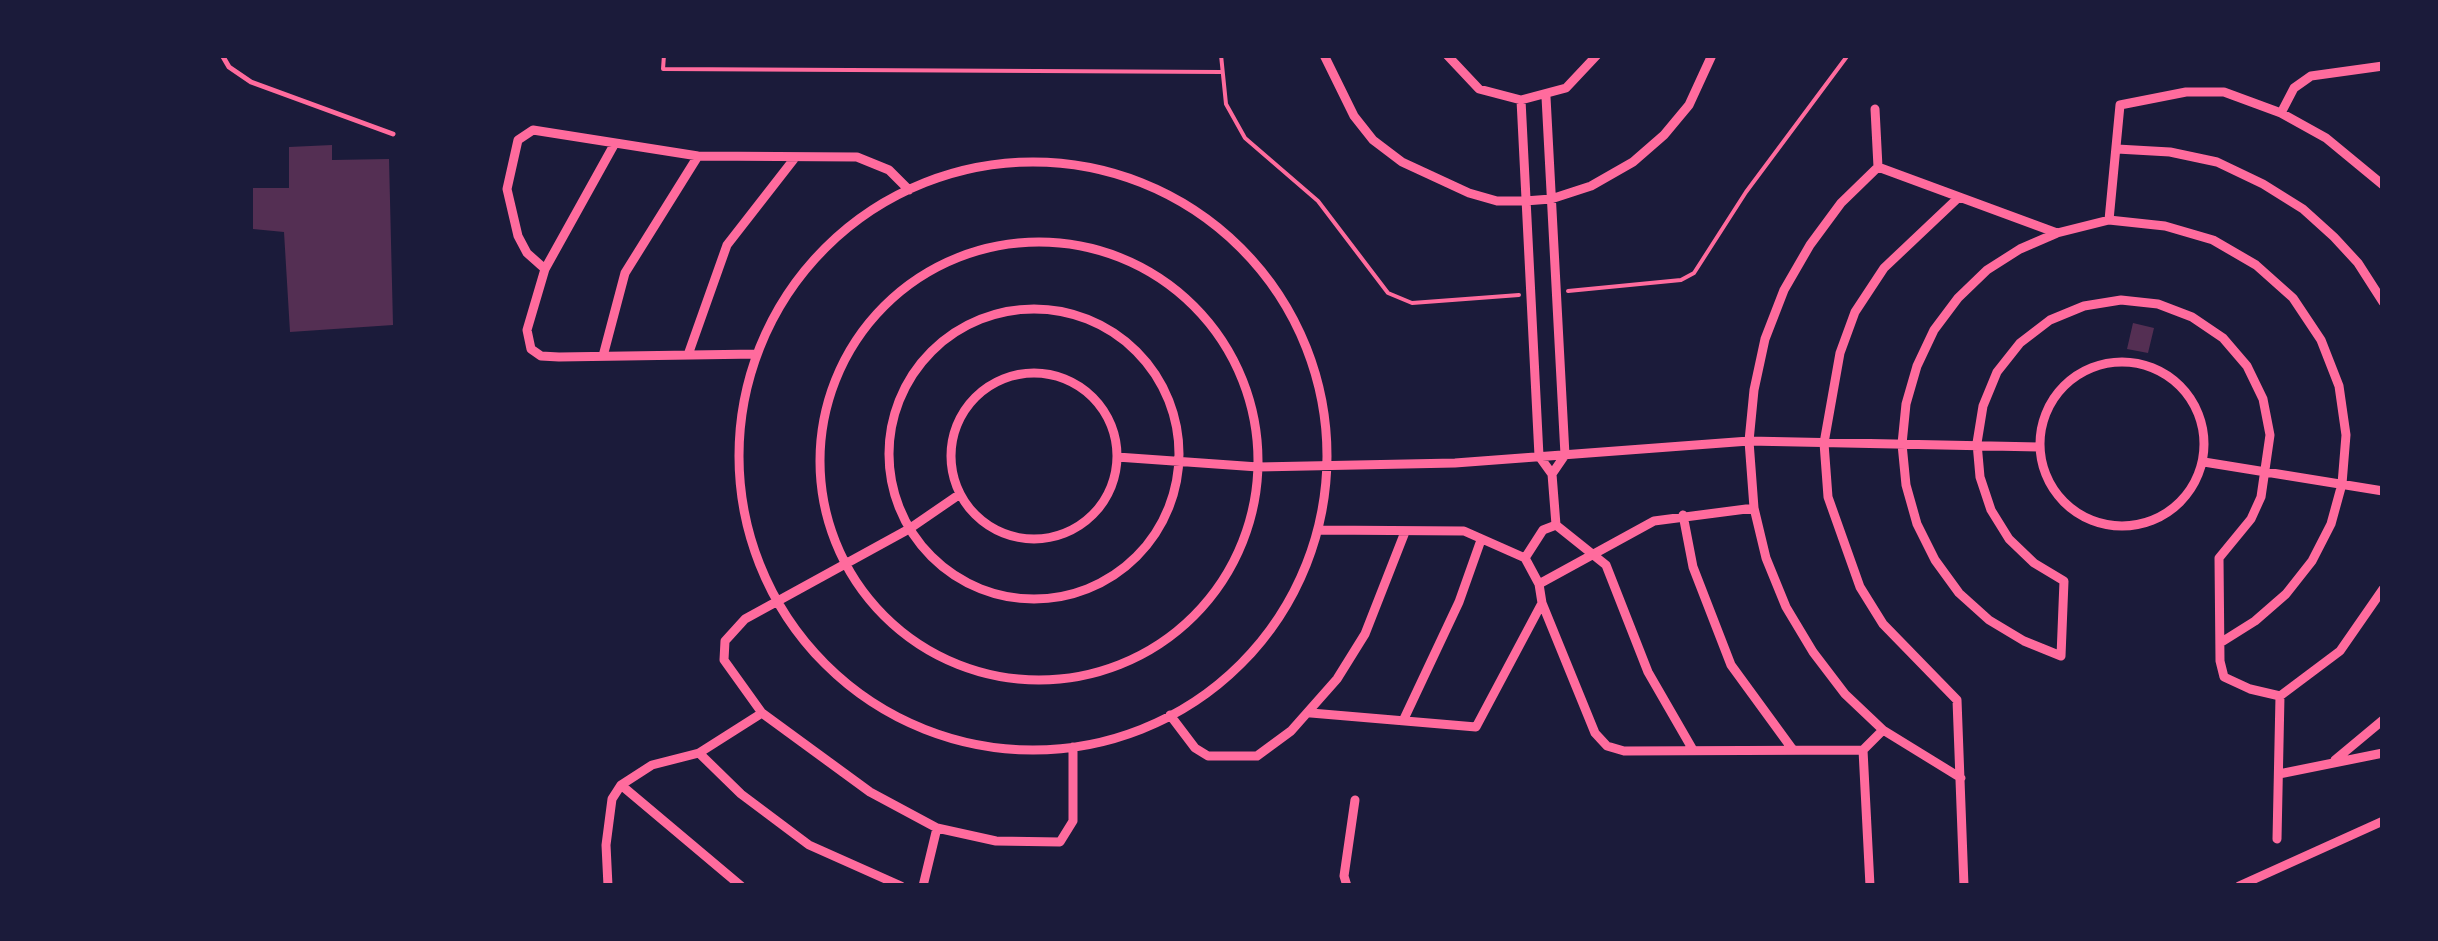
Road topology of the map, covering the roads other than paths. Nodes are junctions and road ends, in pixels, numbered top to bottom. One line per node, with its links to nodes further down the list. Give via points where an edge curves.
1 (222, 55): 13 (lane, via 251,82)
2 (1324, 55): 23 (street, via 1354,116 1402,162 1469,193)
3 (1447, 55): 10 (street, via 1479,89)
4 (1597, 55): 9 (street, via 1575,81)
5 (1712, 55): 22 (street, via 1689,105 1664,135 1614,175)
6 (2383, 66): 7 (street)
7 (2370, 68): 8 (street); 12 (street, via 2311,76 2294,88)
8 (2383, 79)
9 (1546, 97): 10 (street); 22 (street)
10 (1521, 100): 23 (street)
11 (1875, 109): 18 (street)
12 (2281, 113): 15 (street, via 2224,92 2124,102); 19 (street, via 2326,138)
13 (392, 134)
14 (615, 143): 16 (street); 26 (street); 26 (street, via 533,130 518,140 507,189 518,236)
15 (2116, 149): 24 (street); 27 (street, via 2217,162 2263,184 2334,237)
16 (698, 156): 17 (street); 30 (street, via 625,273)
17 (794, 159): 20 (street, via 857,157 889,170); 28 (street, via 728,244)
18 (1878, 167): 21 (street); 31 (street, via 1841,204 1784,290 1754,390)
19 (2383, 185)
20 (909, 190): 29 (street, via 867,214 811,264); 40 (street, via 970,168 1046,162 1122,175 1190,206 1249,254 1293,316 1320,386)
21 (1958, 198): 25 (street); 32 (street, via 1884,268 1856,312 1840,353)
22 (1551, 200): 23 (street); 36 (street)
23 (1525, 201): 37 (street)
24 (2109, 220): 25 (street); 45 (street, via 2213,240 2256,265 2292,298 2321,340 2339,386 2346,435)
25 (2057, 233): 34 (street, via 2004,260 1958,298 1917,366)
26 (545, 269): 30 (street, via 527,330 532,349 546,357)
27 (2383, 302)
28 (689, 352): 29 (street); 30 (street)
29 (757, 354): 60 (street, via 744,401 740,486)
30 (603, 356)
31 (1749, 441): 32 (street); 36 (street); 48 (street)
32 (1824, 443): 34 (street); 78 (street, via 1828,498 1860,587 1883,624 1957,700)
33 (1976, 443): 34 (street); 34 (street, via 1980,478 2000,525 2034,564 2064,581 2062,656 1989,620 1951,582 1917,524); 35 (street); 43 (street, via 1982,406 2020,343 2084,306 2139,302 2192,316 2247,366 2263,399)
34 (1902, 444)
35 (2039, 447): 41 (street, via 2054,492 2070,510 2114,527 2161,518 2195,484); 41 (street, via 2042,422 2070,380 2093,367 2130,363 2166,374 2186,390 2205,436)
36 (1565, 455): 37 (street); 44 (street)
37 (1539, 456): 40 (street); 44 (street)
38 (1117, 458): 39 (street); 47 (street, via 1101,504 1049,537 997,530); 47 (street, via 1110,424 1086,391 1049,374 1008,377 974,399 954,434 952,465)
39 (1179, 460): 42 (street); 51 (street, via 1172,502 1155,534 1116,573 1066,596 994,594 946,569); 51 (street, via 1164,387 1130,344 1108,328 1056,310 1002,313 951,335 900,398 888,452)
40 (1328, 462): 42 (street); 52 (street)
41 (2204, 462): 43 (street)
42 (1258, 467): 57 (street, via 1249,520 1222,582 1165,639 1091,673 1010,678 934,653 871,602); 57 (street, via 1251,403 1240,372 1184,295 1144,268 1099,250 1003,245 914,282 866,326 848,353 820,445 825,510)
43 (2268, 472): 45 (street); 62 (street, via 2251,519 2219,558)
44 (1552, 474): 50 (street)
45 (2342, 484): 46 (street); 62 (street, via 2312,561 2256,622)
46 (2383, 491)
47 (960, 494): 51 (street)
48 (1754, 508): 49 (street); 69 (street, via 1786,608 1834,680)
49 (1683, 515): 55 (street, via 1639,527); 72 (street, via 1692,567 1716,633 1760,709)
50 (1556, 526): 55 (street); 56 (street, via 1543,530)
51 (909, 530): 57 (street)
52 (1318, 530): 53 (street); 66 (street, via 1294,590 1248,656)
53 (1405, 532): 54 (street, via 1454,530); 65 (street, via 1365,634)
54 (1481, 540): 56 (street); 67 (street)
55 (1590, 555): 58 (street); 71 (street, via 1606,565 1648,672)
56 (1524, 558): 58 (street)
57 (845, 564): 60 (street)
58 (1538, 584): 61 (street)
59 (2383, 589): 63 (street, via 2340,651)
60 (774, 602): 64 (street, via 725,641 724,660); 70 (street, via 827,668 891,714 965,742)
61 (1542, 603): 67 (street, via 1476,726); 71 (street, via 1606,746)
62 (2220, 643): 63 (street, via 2224,677)
63 (2280, 696): 77 (street)
64 (762, 712): 74 (street); 82 (street, via 870,792)
65 (1311, 713): 66 (street, via 1256,756 1226,758 1194,748); 67 (street)
66 (1170, 715): 70 (street)
67 (1403, 720)
68 (2383, 720): 76 (street)
69 (1883, 730): 73 (street); 78 (street)
70 (1073, 747): 82 (street, via 1073,821 1060,842 996,841)
71 (1693, 750): 72 (street)
72 (1794, 750): 73 (street)
73 (1863, 750): 89 (street)
74 (699, 753): 79 (street, via 652,765); 86 (street, via 740,794 809,845)
75 (2383, 754): 76 (street)
76 (2330, 763): 77 (street)
77 (2279, 774): 83 (street)
78 (1961, 778): 90 (street)
79 (622, 786): 84 (street, via 612,799); 85 (street)
80 (1355, 800): 88 (street)
81 (2383, 821): 91 (street)
82 (937, 828): 87 (street)
83 (2277, 838)
84 (608, 886)
85 (740, 886)
86 (901, 886)
87 (923, 886)
88 (1347, 886)
89 (1870, 886)
90 (1964, 886)
91 (2239, 886)

